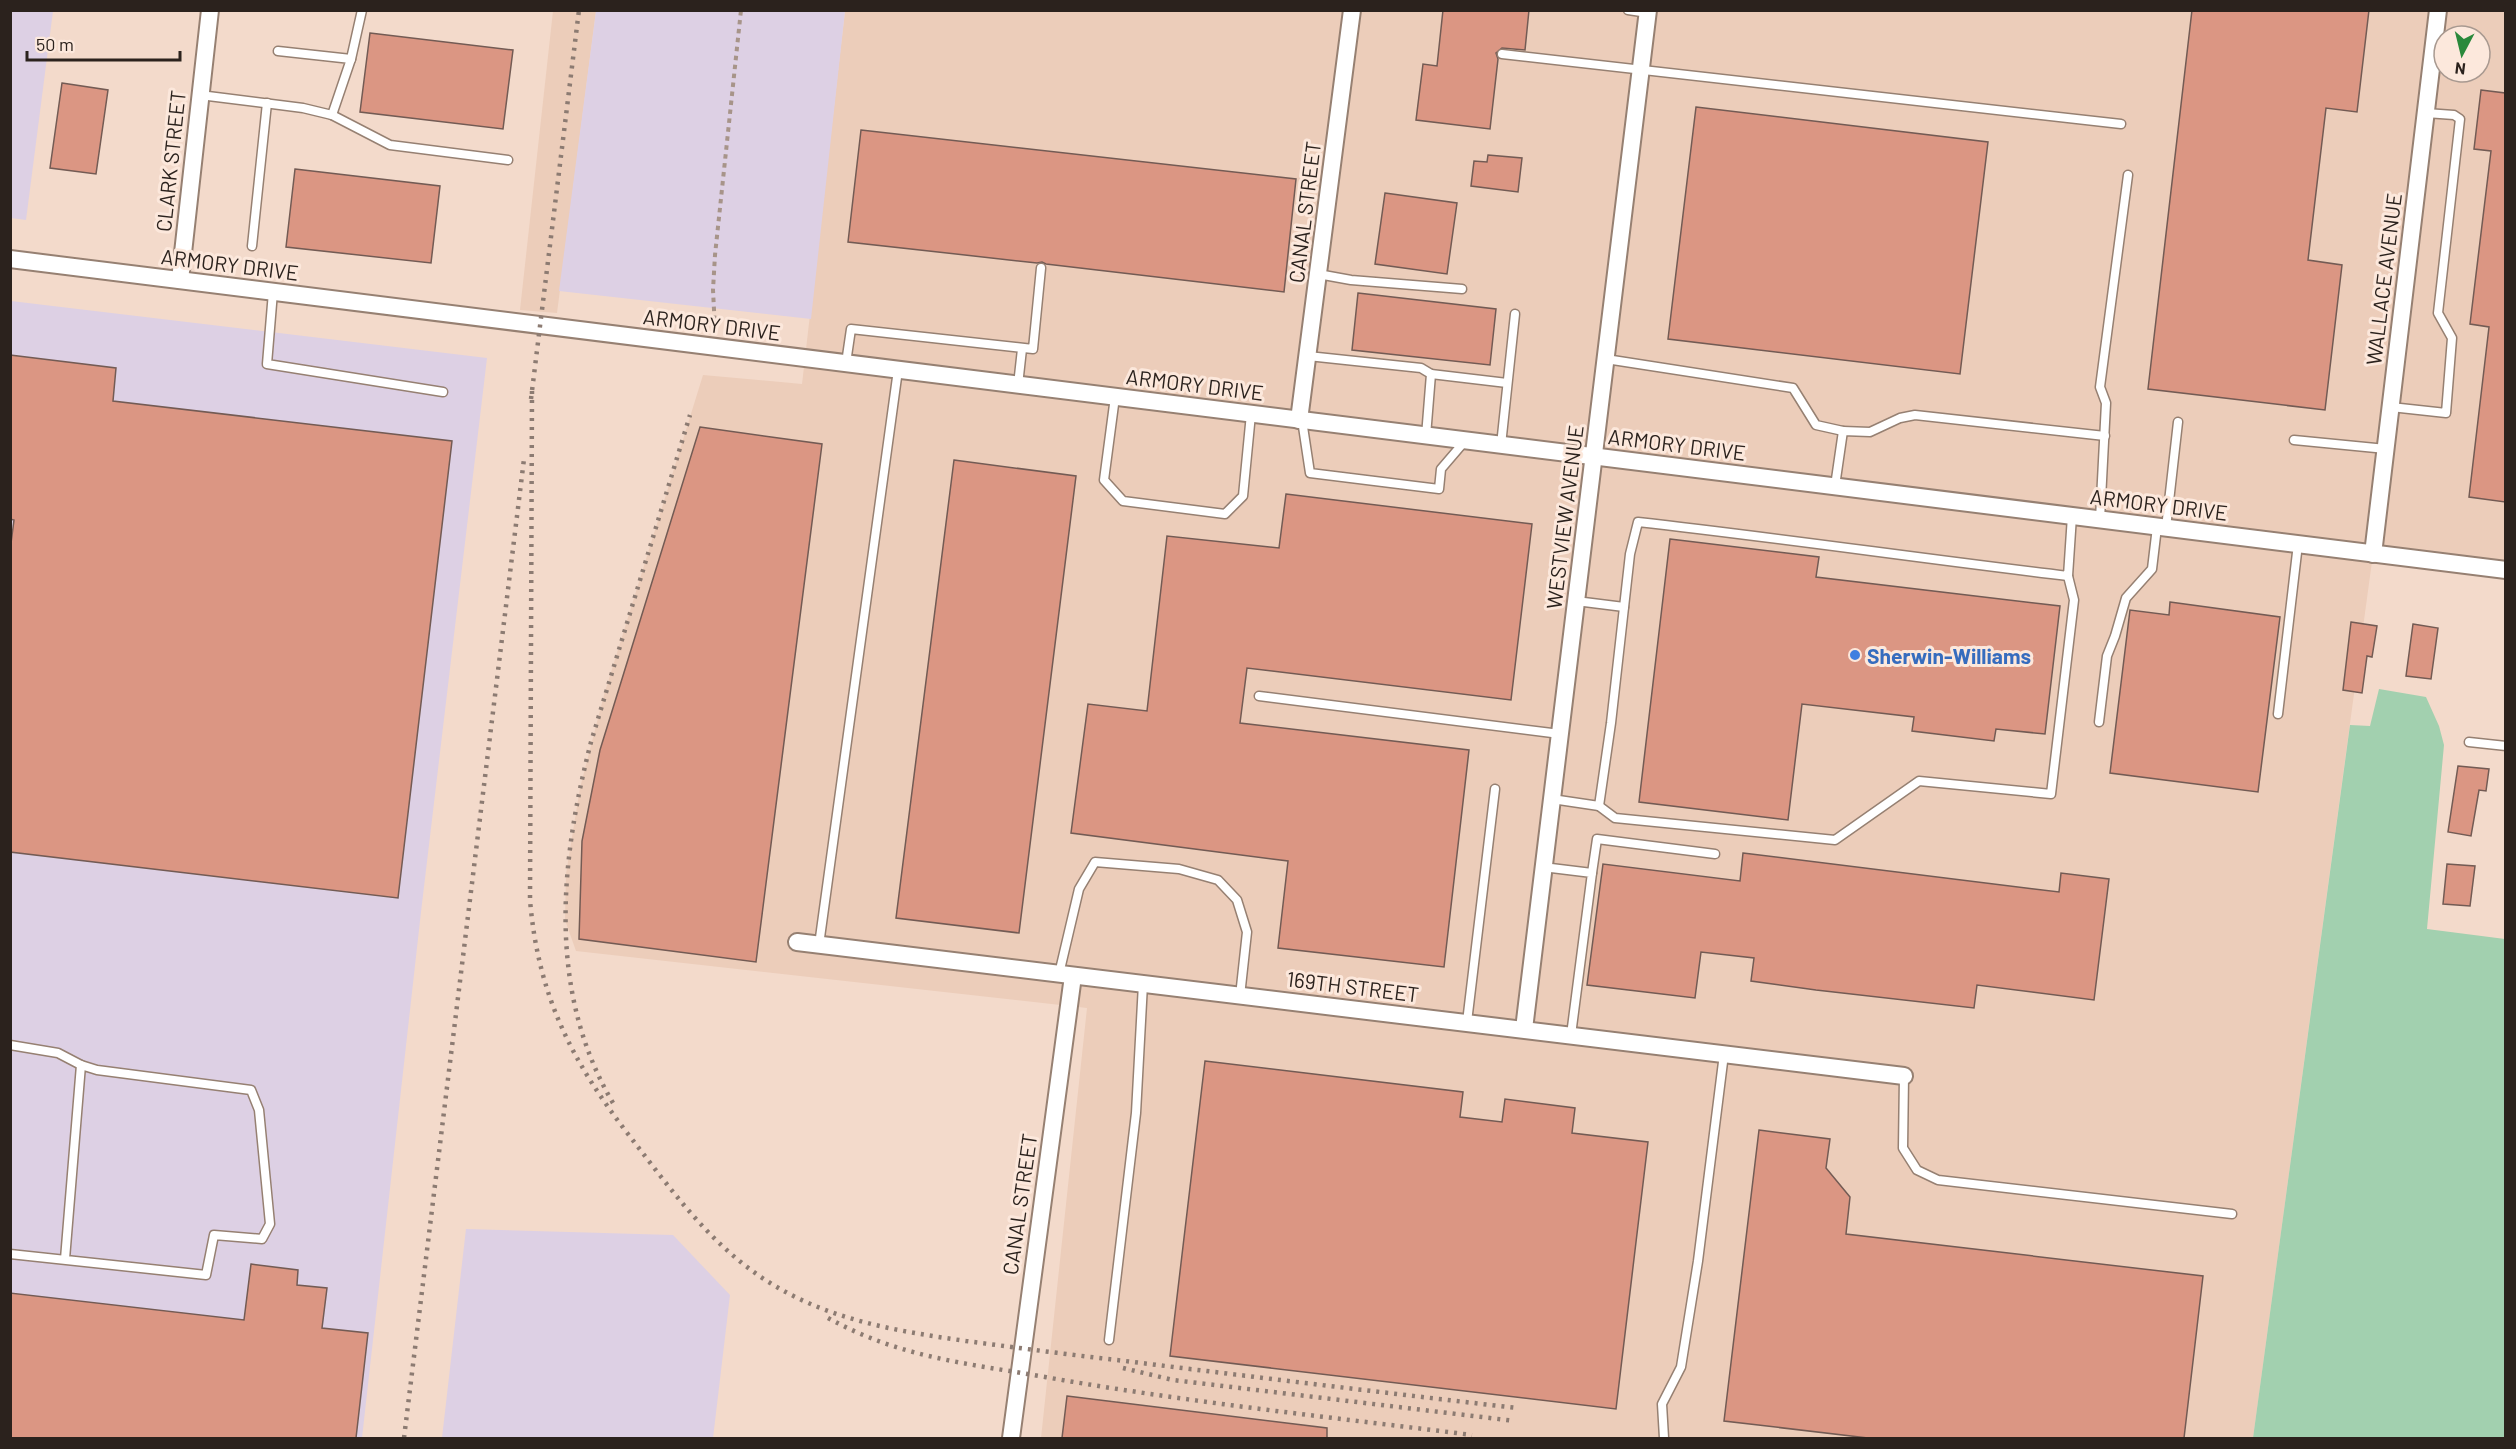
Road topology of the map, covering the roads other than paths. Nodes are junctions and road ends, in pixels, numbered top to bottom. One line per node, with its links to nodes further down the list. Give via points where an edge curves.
1 (210, 10): 11 (street, CLARK STREET)
2 (362, 10): 9 (lane)
3 (1352, 10): 21 (street, CANAL STREET)
4 (1629, 10): 6 (lane)
5 (2438, 10): 13 (street, WALLACE AVENUE)
6 (1648, 12): 10 (street, WESTVIEW AVENUE)
7 (278, 51): 9 (lane)
8 (1502, 54): 10 (lane)
9 (351, 59): 14 (lane)
10 (1641, 69): 15 (lane); 28 (street, WESTVIEW AVENUE)
11 (200, 95): 12 (lane); 22 (street, CLARK STREET)
12 (267, 103): 14 (lane); 18 (lane)
13 (2426, 112): 36 (street, WALLACE AVENUE); 36 (lane, via 2460,119 2438,313 2452,338 2446,414)
14 (332, 115): 16 (lane, via 390,145)
15 (2121, 124)
16 (508, 160)
17 (2128, 175): 42 (lane, via 2100,387 2106,403)
18 (252, 246)
19 (10, 260): 22 (street, ARMORY DRIVE)
20 (1041, 268): 26 (lane, via 1033,349)
21 (1318, 274): 23 (lane); 27 (street, CANAL STREET)
22 (180, 280): 24 (street, ARMORY DRIVE)
23 (1462, 289)
24 (273, 292): 29 (street, ARMORY DRIVE); 34 (lane, via 267,364)
25 (1515, 314): 32 (lane)
26 (1022, 349): 29 (lane, via 851,329); 33 (lane)
27 (1308, 356): 31 (lane, via 1421,368); 38 (street, CANAL STREET)
28 (1606, 359): 40 (lane, via 1793,388 1816,425); 47 (street, WESTVIEW AVENUE)
29 (846, 363): 30 (street, ARMORY DRIVE)
30 (898, 370): 33 (street, ARMORY DRIVE); 71 (lane)
31 (1431, 374): 32 (lane); 41 (lane)
32 (1507, 383): 45 (lane)
33 (1018, 385): 35 (street, ARMORY DRIVE)
34 (442, 392)
35 (1114, 397): 37 (street, ARMORY DRIVE); 37 (lane, via 1104,480 1123,501 1225,514 1243,496)
36 (2391, 407): 46 (street, WALLACE AVENUE)
37 (1251, 414): 38 (street, ARMORY DRIVE)
38 (1301, 420): 41 (street, ARMORY DRIVE); 43 (lane, via 1310,472 1439,489 1441,469)
39 (2178, 422): 51 (lane)
40 (1843, 431): 42 (lane, via 1870,432 1915,415); 48 (lane)
41 (1426, 436): 43 (street, ARMORY DRIVE)
42 (2105, 436): 50 (lane)
43 (1465, 440): 45 (street, ARMORY DRIVE)
44 (2294, 440): 46 (lane)
45 (1501, 445): 47 (street, ARMORY DRIVE)
46 (2386, 449): 53 (street, WALLACE AVENUE)
47 (1594, 456): 48 (street, ARMORY DRIVE); 56 (street, WESTVIEW AVENUE)
48 (1835, 486): 49 (street, ARMORY DRIVE)
49 (2072, 516): 50 (street, ARMORY DRIVE); 55 (lane)
50 (2100, 519): 51 (street, ARMORY DRIVE)
51 (2162, 527): 52 (street, ARMORY DRIVE); 60 (lane, via 2152,569 2126,598 2107,656)
52 (2298, 544): 53 (street, ARMORY DRIVE); 59 (lane)
53 (2373, 554): 54 (street, ARMORY DRIVE)
54 (2505, 570)
55 (2068, 576): 57 (lane, via 1638,522); 66 (lane, via 2074,600 2051,794 1919,781 1835,840 1615,818)
56 (1576, 601): 57 (lane); 61 (street, WESTVIEW AVENUE)
57 (1624, 607): 66 (lane)
58 (1259, 696): 61 (lane)
59 (2278, 714)
60 (2099, 722)
61 (1560, 734): 65 (street, WESTVIEW AVENUE)
62 (2469, 742): 63 (lane)
63 (2505, 746)
64 (1495, 789): 75 (lane)
65 (1552, 799): 66 (lane); 68 (street, WESTVIEW AVENUE)
66 (1599, 806)
67 (1715, 854): 69 (lane, via 1598,839)
68 (1544, 867): 69 (lane); 76 (street, WESTVIEW AVENUE)
69 (1592, 873): 77 (lane)
70 (797, 942): 71 (street, 169TH STREET)
71 (819, 945): 72 (street, 169TH STREET)
72 (1066, 975): 73 (street, 169TH STREET); 74 (lane, via 1079,889 1095,862 1179,869 1218,880 1236,900 1247,932); 86 (street, CANAL STREET)
73 (1143, 984): 74 (street, 169TH STREET); 85 (lane, via 1136,1113)
74 (1240, 996): 75 (street, 169TH STREET)
75 (1467, 1022): 76 (street, 169TH STREET)
76 (1524, 1029): 77 (street, 169TH STREET)
77 (1571, 1035): 79 (street, 169TH STREET)
78 (10, 1045): 80 (lane, via 58,1053)
79 (1724, 1054): 81 (street, 169TH STREET); 87 (lane, via 1681,1367 1662,1404)
80 (81, 1065): 84 (lane); 84 (lane, via 251,1090 259,1110 270,1224 262,1239 214,1235 206,1275)
81 (1904, 1076): 82 (lane, via 1903,1148 1917,1170 1938,1180)
82 (2232, 1215)
83 (10, 1254): 84 (lane)
84 (65, 1259)
85 (1109, 1340)
86 (1011, 1438)
87 (1664, 1438)

